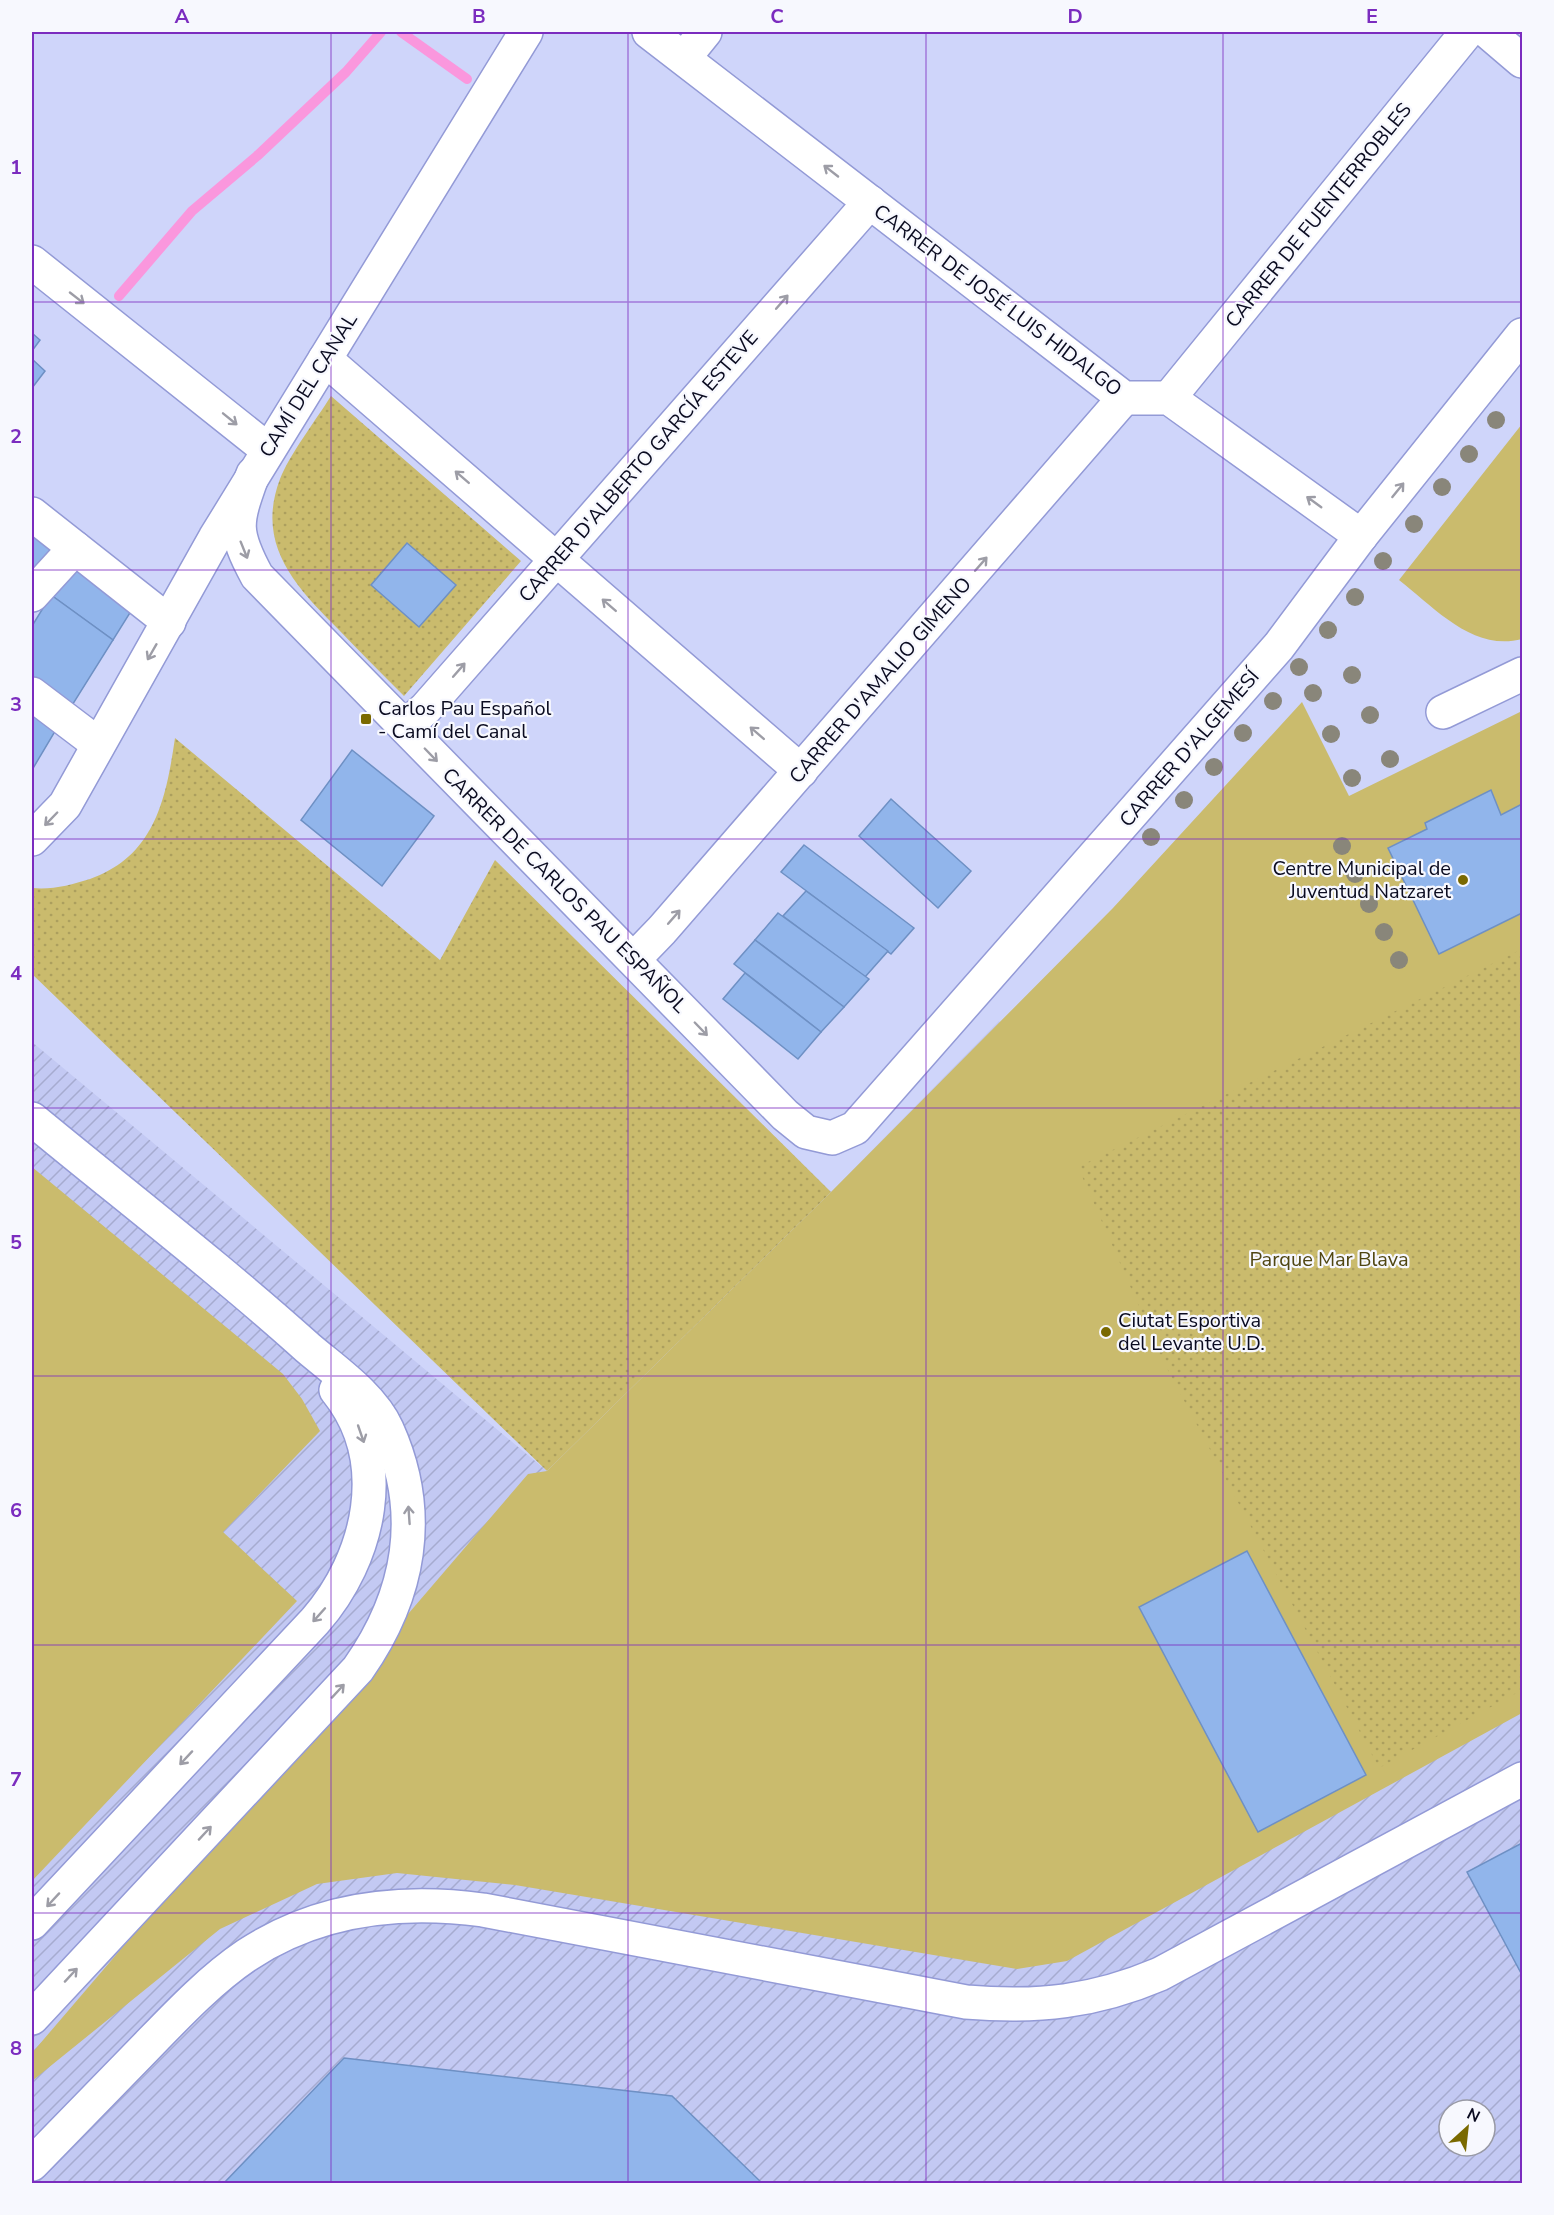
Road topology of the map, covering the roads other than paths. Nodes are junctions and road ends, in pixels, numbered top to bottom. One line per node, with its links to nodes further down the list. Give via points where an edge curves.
1 (526, 32): 11 (street, CAMÍ DEL CANAL)
2 (649, 32): 6 (street, CARRER DE JOSÉ LUIS HIDALGO)
3 (705, 32): 6 (street)
4 (1467, 32): 13 (street, CARRER DE FUENTERROBLES)
5 (1488, 32): 7 (street)
6 (684, 58): 8 (street, CARRER DE JOSÉ LUIS HIDALGO, one-way to 6)
7 (1522, 61)
8 (870, 202): 12 (street, CARRER DE JOSÉ LUIS HIDALGO); 18 (street, CARRER D'ALBERTO GARCÍA ESTEVE, one-way to 8)
9 (32, 262): 14 (street, one-way to 14)
10 (1522, 334): 16 (street, CARRER D'ALGEMESÍ, one-way to 10)
11 (325, 359): 14 (street, CAMÍ DEL CANAL); 18 (street, one-way to 11)
12 (1124, 398): 13 (street, CARRER DE JOSÉ LUIS HIDALGO); 26 (street, CARRER D'AMALIO GIMENO, one-way to 12)
13 (1169, 398): 16 (street, one-way to 13)
14 (261, 462): 20 (street, CAMÍ DEL CANAL); 24 (street, CARRER DE CARLOS PAU ESPAÑOL, one-way to 24, via 240,513 238,534 257,576)
15 (32, 514): 17 (street)
16 (1361, 536): 30 (street, CARRER D'ALGEMESÍ, via 1263,664 855,1128)
17 (75, 548): 19 (street); 20 (street)
18 (557, 558): 24 (street, CARRER D'ALBERTO GARCÍA ESTEVE, one-way to 18); 26 (street, one-way to 18)
19 (32, 595)
20 (169, 622): 25 (street, CAMÍ DEL CANAL, one-way to 25)
21 (1522, 674): 23 (street)
22 (32, 694): 25 (street)
23 (1443, 712)
24 (405, 727): 28 (street, CARRER DE CARLOS PAU ESPAÑOL, one-way to 28)
25 (98, 744): 27 (street, CAMÍ DEL CANAL, one-way to 27, via 64,805)
26 (801, 771): 28 (street, CARRER D'AMALIO GIMENO, one-way to 26)
27 (32, 839)
28 (634, 959): 30 (street, CARRER DE CARLOS PAU ESPAÑOL, one-way to 30, via 784,1115 806,1132)
29 (32, 1119): 31 (street)
30 (832, 1138)
31 (277, 1320): 33 (street, one-way to 33, via 347,1405 359,1427 366,1449 369,1493 363,1539 355,1560 330,1604 315,1621); 34 (street, one-way to 31, via 358,1669 390,1616 407,1552 410,1520 406,1490 386,1426 365,1398)
32 (1522, 1779): 35 (street, via 1160,1974 1131,1986 1064,2003 1029,2006 966,2002 442,1905 404,1904 335,1917 272,1941 247,1955 210,1985)
33 (32, 1923)
34 (32, 2018)
35 (32, 2164)

